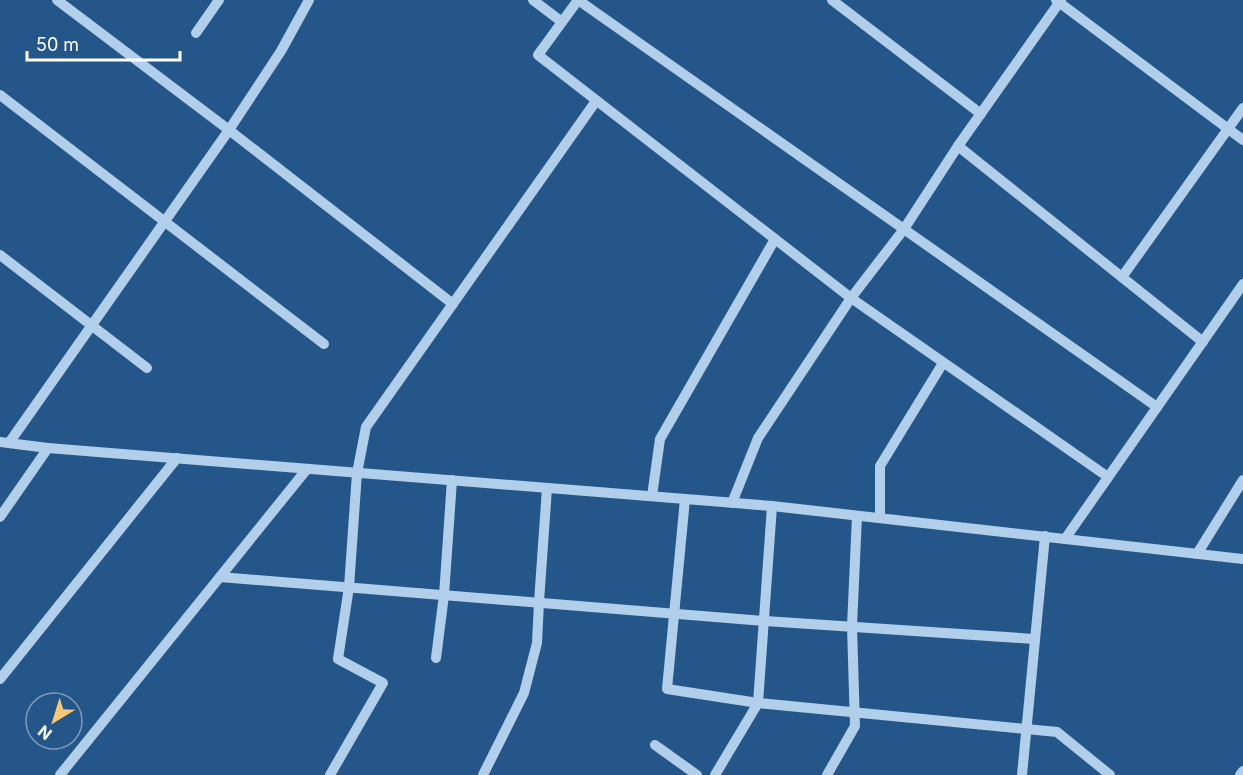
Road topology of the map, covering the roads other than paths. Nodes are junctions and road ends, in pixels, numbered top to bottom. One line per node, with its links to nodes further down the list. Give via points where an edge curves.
1 (57, 0): 15 (street)
2 (219, 0): 9 (street)
3 (309, 0): 15 (street)
4 (533, 0): 8 (street)
5 (578, 0): 8 (street); 19 (street)
6 (832, 0): 13 (street)
7 (1059, 1): 13 (street); 14 (street)
8 (562, 22): 11 (street, via 538,56)
9 (196, 33)
10 (0, 95): 18 (street)
11 (596, 101): 20 (street); 25 (street)
12 (1243, 108): 14 (street)
13 (981, 114): 17 (street)
14 (1228, 129): 16 (street); 22 (street)
15 (229, 130): 18 (street); 25 (street)
16 (1243, 140)
17 (958, 146): 19 (street); 22 (street)
18 (164, 221): 26 (street); 28 (street)
19 (904, 229): 24 (street); 31 (street)
20 (775, 239): 24 (street); 41 (street, via 660,439)
21 (0, 255): 26 (street)
22 (1122, 277): 27 (street)
23 (1243, 284): 27 (street)
24 (851, 298): 29 (street); 43 (street, via 758,438)
25 (453, 304): 36 (street, via 366,427)
26 (91, 325): 30 (street); 32 (street)
27 (1203, 342): 31 (street)
28 (324, 344)
29 (943, 363): 37 (street); 47 (street, via 880,466)
30 (147, 368)
31 (1157, 407): 37 (street)
32 (4, 443): 33 (street)
33 (48, 448): 34 (street); 46 (street)
34 (177, 458): 35 (street); 61 (street)
35 (307, 469): 36 (street); 52 (street)
36 (357, 473): 38 (street); 53 (street)
37 (1108, 477): 49 (street)
38 (452, 480): 40 (street); 54 (street)
39 (1243, 480): 50 (street)
40 (547, 488): 41 (street); 55 (street)
41 (652, 496): 42 (street)
42 (685, 499): 43 (street); 56 (street)
43 (732, 503): 44 (street)
44 (772, 506): 45 (street); 57 (street)
45 (857, 516): 47 (street); 58 (street)
46 (0, 517)
47 (880, 518): 48 (street)
48 (1045, 537): 49 (street); 59 (street)
49 (1065, 539): 50 (street)
50 (1197, 554): 51 (street)
51 (1243, 560)
52 (220, 577): 53 (street); 67 (street)
53 (349, 587): 54 (street); 68 (street, via 338,659 383,682)
54 (444, 595): 55 (street); 60 (street)
55 (538, 602): 56 (street); 69 (street, via 537,643 524,693)
56 (675, 613): 57 (street); 62 (street, via 667,689)
57 (765, 621): 58 (street); 62 (street)
58 (852, 627): 59 (street); 63 (street)
59 (1035, 639): 64 (street)
60 (436, 658)
61 (0, 679)
62 (758, 703): 63 (street); 71 (street)
63 (855, 713): 64 (street); 72 (street, via 855,726)
64 (1027, 729): 73 (street); 74 (street, via 1057,732)
65 (655, 745): 70 (street)
66 (1243, 771): 75 (street)
67 (60, 775)
68 (330, 775)
69 (483, 775)
70 (697, 775)
71 (715, 775)
72 (827, 775)
73 (1022, 775)
74 (1110, 775)
75 (1240, 775)

